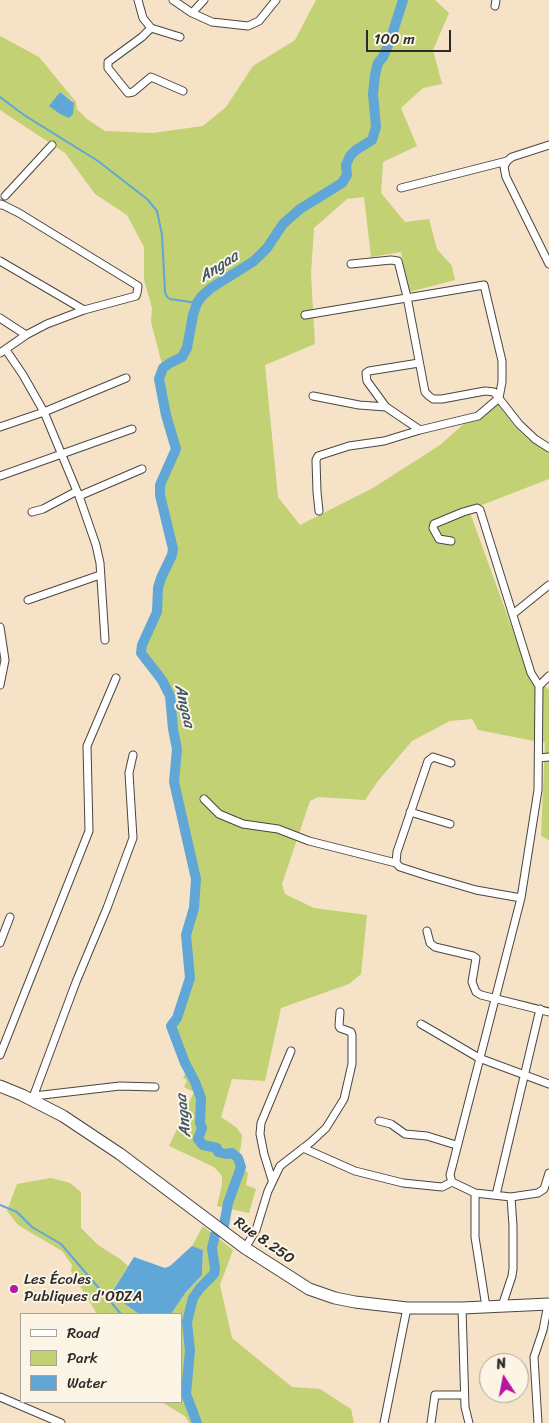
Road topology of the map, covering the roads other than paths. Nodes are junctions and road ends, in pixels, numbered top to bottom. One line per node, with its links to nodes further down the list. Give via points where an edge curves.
1 (138, 0): 6 (street, via 143,18)
2 (173, 0): 5 (street)
3 (204, 0): 5 (street)
4 (276, 0): 5 (street, via 258,21 248,26 212,22)
5 (192, 13)
6 (151, 28): 7 (street); 8 (street, via 108,62 108,68 128,93 152,78)
7 (180, 37)
8 (184, 91)
9 (52, 145): 13 (street)
10 (549, 145): 11 (street, via 512,156)
11 (507, 161): 12 (street); 17 (street, via 504,168 506,177)
12 (401, 188)
13 (2, 194): 14 (street)
14 (0, 205): 19 (street, via 137,284 136,296)
15 (0, 261): 19 (street)
16 (351, 264): 18 (street, via 396,260)
17 (549, 264)
18 (407, 297): 20 (street); 24 (street); 27 (street, via 484,285 502,361)
19 (84, 310): 22 (street)
20 (305, 315)
21 (0, 318): 22 (street)
22 (26, 335): 23 (street)
23 (3, 351): 29 (street, via 23,375)
24 (419, 363): 27 (street, via 425,392 433,399 491,391); 28 (street, via 366,373 367,381)
25 (126, 378): 29 (street)
26 (313, 396): 28 (street)
27 (499, 398): 32 (street, via 478,416); 33 (street, via 524,429)
28 (386, 407): 32 (street)
29 (44, 412): 30 (street); 34 (street)
30 (0, 427)
31 (132, 429): 34 (street)
32 (420, 430): 38 (street, via 318,456 316,484)
33 (549, 448)
34 (61, 454): 36 (street); 37 (street)
35 (142, 469): 37 (street)
36 (0, 476)
37 (78, 493): 39 (street); 41 (street, via 100,556)
38 (319, 511)
39 (32, 512)
40 (451, 541): 44 (street, via 439,539 434,524 463,512 480,510)
41 (100, 575): 43 (street); 46 (street)
42 (549, 585): 44 (street)
43 (28, 600)
44 (513, 614): 51 (street, via 531,673)
45 (0, 627): 47 (street)
46 (105, 640)
47 (2, 646): 50 (street, via 5,660)
48 (549, 676): 51 (street)
49 (116, 678): 70 (street, via 87,746 89,831)
50 (0, 685)
51 (540, 686): 54 (street)
52 (133, 755): 76 (street, via 129,773 133,838)
53 (549, 757): 54 (street)
54 (539, 758): 60 (street, via 538,790)
55 (451, 763): 57 (street, via 434,757 428,761)
56 (204, 798): 59 (street, via 219,814 243,824 278,829 310,841)
57 (410, 812): 58 (street); 59 (street)
58 (450, 824)
59 (396, 863): 60 (street, via 468,888)
60 (521, 898): 64 (street)
61 (10, 917): 63 (street)
62 (428, 931): 64 (street, via 430,943 435,947 476,958 473,987 476,992)
63 (0, 943)
64 (496, 998): 65 (street); 71 (street)
65 (540, 1009): 67 (street); 72 (street)
66 (340, 1012): 79 (street, via 339,1026 352,1035 352,1064 344,1099 331,1120)
67 (549, 1012)
68 (421, 1024): 71 (street)
69 (291, 1051): 81 (street, via 261,1123 260,1134)
70 (0, 1055)
71 (479, 1058): 72 (street); 78 (street)
72 (525, 1075): 73 (street); 85 (street)
73 (549, 1084)
74 (0, 1086): 76 (highway, Rue 8.250)
75 (155, 1087): 76 (street, via 120,1086)
76 (33, 1098): 87 (highway, Rue 8.250, via 120,1154)
77 (379, 1121): 78 (street, via 391,1124 405,1134 427,1136)
78 (456, 1145): 82 (street, via 450,1175)
79 (303, 1148): 81 (street, via 280,1166); 82 (street, via 379,1177 442,1187)
80 (549, 1173): 83 (street)
81 (272, 1180): 87 (street, via 256,1230)
82 (452, 1182): 84 (street)
83 (548, 1182): 86 (street, via 542,1192)
84 (475, 1193): 85 (street); 90 (street, via 475,1237)
85 (496, 1195): 86 (street)
86 (511, 1197): 89 (street, via 513,1269)
87 (245, 1248): 91 (highway, Rue 8.250, via 309,1288 335,1298)
88 (548, 1304): 89 (highway, Rue 8.250); 101 (street, via 534,1357)
89 (502, 1306): 90 (highway, Rue 8.250)
90 (486, 1307): 92 (highway, Rue 8.250)
91 (407, 1308): 92 (highway, Rue 8.250); 98 (street)
92 (462, 1308): 93 (street)
93 (464, 1395): 99 (street, via 435,1395); 100 (street)
94 (0, 1397): 95 (street)
95 (42, 1415): 96 (street); 97 (street)
96 (39, 1423)
97 (61, 1423)
98 (384, 1423)
99 (430, 1423)
100 (469, 1423)
101 (538, 1423)

